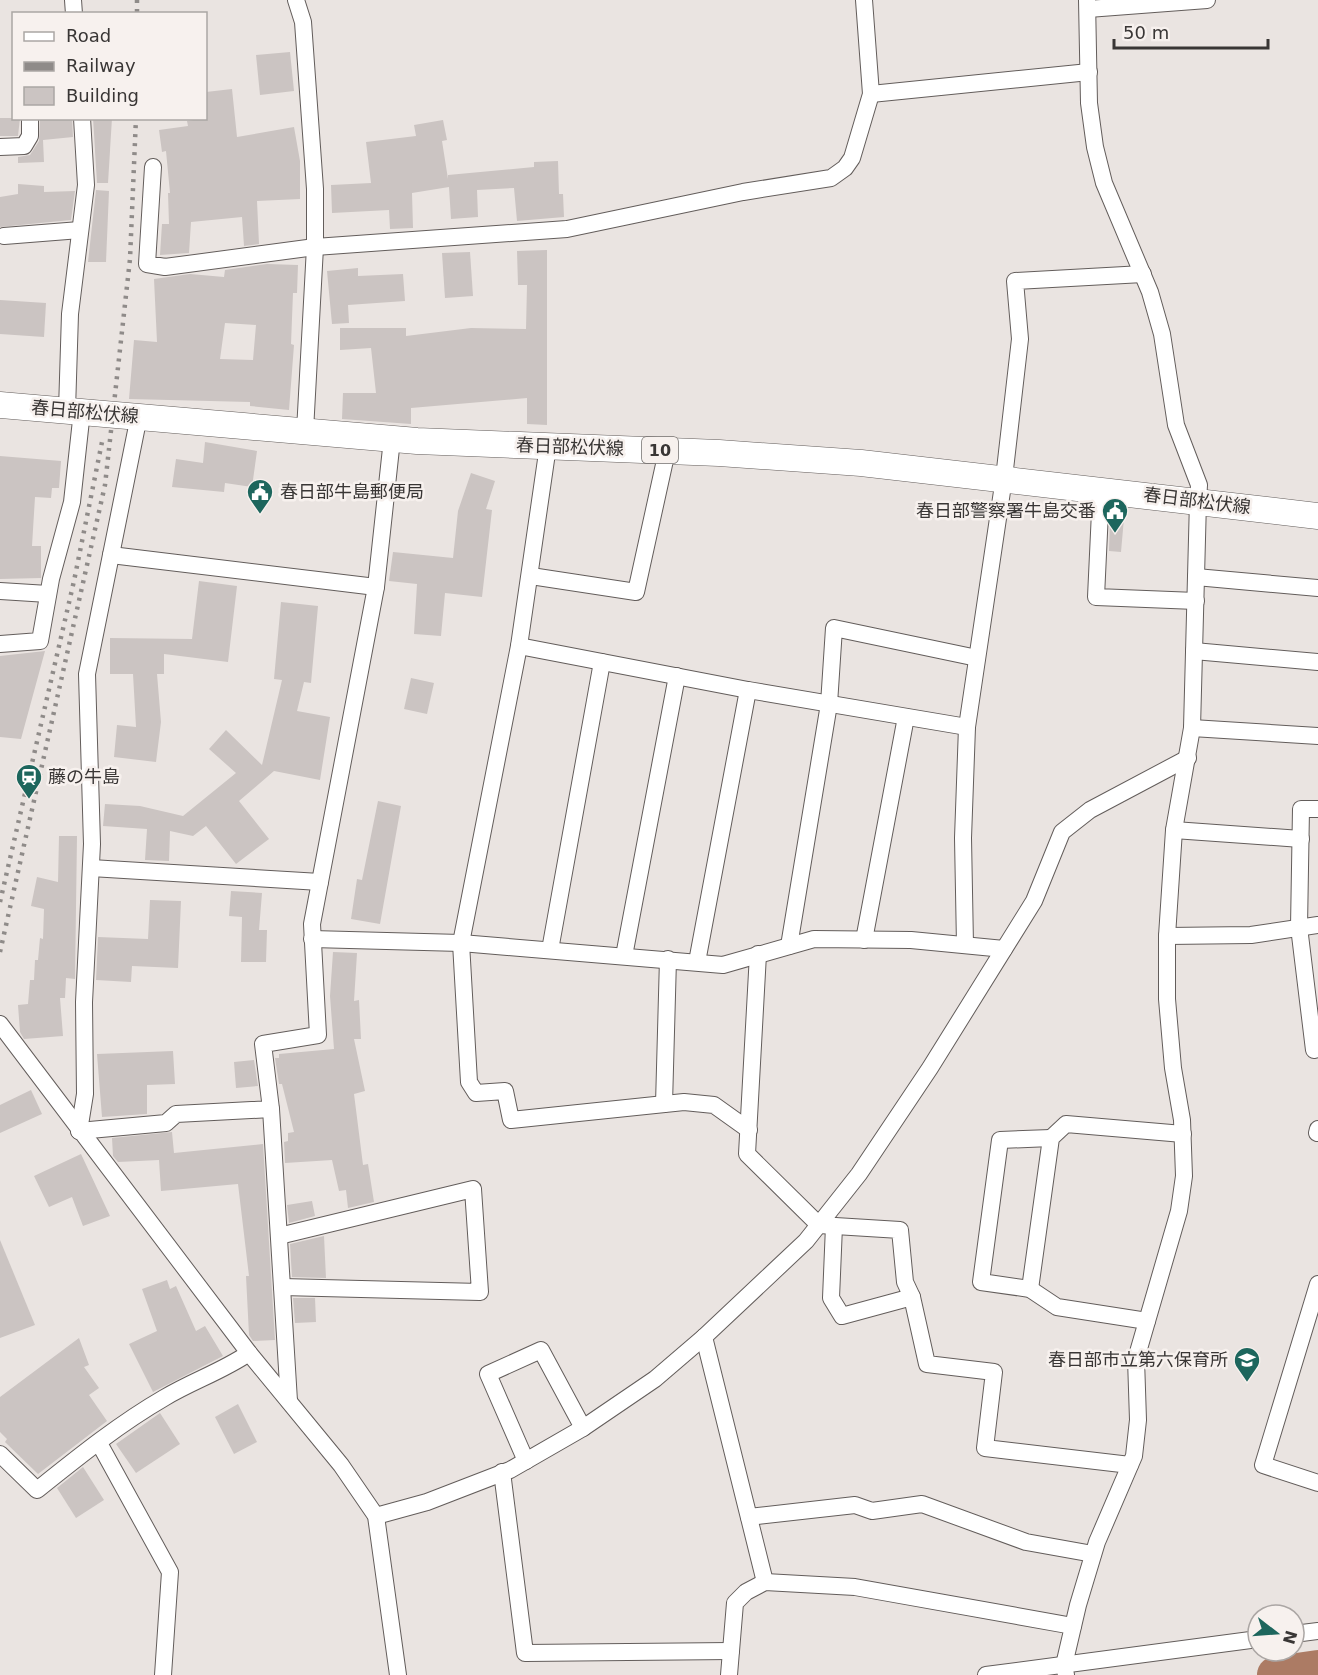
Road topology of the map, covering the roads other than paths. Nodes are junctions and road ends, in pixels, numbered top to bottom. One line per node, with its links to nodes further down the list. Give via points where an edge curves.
1 (296, 0): 13 (street, via 303,22 315,189)
2 (864, 0): 6 (street)
3 (1207, 0): 4 (street)
4 (1088, 4): 5 (street)
5 (1089, 72): 6 (street); 14 (street, via 1089,103 1104,183)
6 (871, 94): 13 (street, via 852,158 831,178 567,229)
7 (30, 120): 9 (street, via 30,136 24,146)
8 (82, 120): 11 (street, via 86,185)
9 (0, 147)
10 (153, 167): 13 (street, via 147,264 165,267)
11 (80, 230): 12 (street); 16 (street, via 70,314)
12 (4, 236)
13 (315, 247): 18 (street)
14 (1143, 274): 22 (street, via 1015,281 1020,339); 24 (street, via 1162,334 1176,425 1198,485)
15 (0, 405): 16 (main road, 春日部松伏線 / 10)
16 (75, 411): 17 (main road, 春日部松伏線 / 10); 32 (street, via 72,502)
17 (139, 416): 18 (main road, 春日部松伏線 / 10); 26 (street)
18 (305, 431): 19 (main road, 春日部松伏線 / 10)
19 (392, 439): 20 (main road, 春日部松伏線 / 10); 29 (street)
20 (548, 446): 21 (main road, 春日部松伏線 / 10); 27 (street)
21 (667, 451): 22 (main road, 春日部松伏線 / 10, via 861,463); 27 (street, via 636,592)
22 (1004, 478): 23 (main road, 春日部松伏線 / 10); 37 (street)
23 (1101, 490): 24 (main road, 春日部松伏線 / 10); 33 (street, via 1096,597)
24 (1198, 501): 25 (main road, 春日部松伏線 / 10); 28 (street)
25 (1318, 516)
26 (111, 555): 29 (street); 51 (street, via 87,674)
27 (531, 576): 35 (street)
28 (1196, 577): 30 (street); 33 (street)
29 (376, 587): 52 (street)
30 (1318, 588)
31 (0, 591): 32 (street)
32 (48, 594): 34 (street, via 40,641)
33 (1196, 601): 36 (street)
34 (0, 644)
35 (519, 646): 38 (street); 58 (street)
36 (1194, 651): 39 (street); 45 (street)
37 (977, 658): 42 (street, via 834,628); 44 (street)
38 (602, 662): 40 (street); 62 (street)
39 (1318, 662)
40 (678, 676): 41 (street); 64 (street)
41 (748, 690): 42 (street); 66 (street)
42 (829, 704): 43 (street); 60 (street)
43 (906, 717): 44 (street); 57 (street)
44 (967, 727): 59 (street)
45 (1192, 728): 46 (street); 47 (street)
46 (1318, 736)
47 (1188, 758): 49 (street); 61 (street, via 1090,810 1062,832 1034,901)
48 (1318, 810): 50 (street, via 1301,809)
49 (1174, 830): 50 (street); 55 (street)
50 (1301, 839): 54 (street)
51 (91, 868): 52 (street); 72 (street, via 84,1002 85,1094)
52 (320, 882): 56 (street)
53 (1318, 925): 54 (street)
54 (1299, 927): 55 (street, via 1251,934); 68 (street, via 1314,1050)
55 (1167, 936): 73 (street, via 1167,999)
56 (312, 939): 58 (street); 70 (street, via 318,1035 263,1044)
57 (864, 940): 59 (street); 60 (street, via 814,939)
58 (461, 943): 62 (street); 69 (street, via 469,1082 476,1093 505,1091 511,1120)
59 (964, 945): 61 (street)
60 (789, 946): 63 (street)
61 (1004, 949): 75 (street)
62 (550, 950): 64 (street)
63 (758, 954): 66 (street, via 723,964); 71 (street)
64 (624, 956): 65 (street)
65 (668, 959): 66 (street); 69 (street)
66 (697, 962)
67 (0, 1024): 72 (street)
68 (1318, 1049)
69 (664, 1104): 71 (street, via 714,1105)
70 (271, 1109): 72 (street, via 176,1114 166,1123); 76 (street)
71 (749, 1130): 75 (street, via 747,1154)
72 (79, 1131): 83 (street)
73 (1183, 1134): 74 (street, via 1066,1124); 81 (street, via 1184,1176 1179,1211)
74 (1051, 1138): 79 (street); 79 (street, via 1000,1140 981,1282)
75 (826, 1226): 80 (street, via 900,1230 905,1282); 80 (street, via 831,1298 842,1316); 82 (street, via 806,1240)
76 (279, 1236): 78 (street); 78 (street, via 473,1189 480,1292)
77 (1318, 1284): 91 (street, via 1263,1465)
78 (282, 1287): 84 (street)
79 (1030, 1289): 81 (street, via 1057,1307)
80 (912, 1297): 89 (street, via 927,1364 994,1372 985,1448)
81 (1147, 1322): 89 (street, via 1136,1359 1138,1420)
82 (704, 1337): 85 (street, via 655,1379); 93 (street)
83 (249, 1353): 84 (street); 86 (street, via 224,1370 164,1397)
84 (289, 1401): 92 (street)
85 (583, 1428): 88 (street); 88 (street, via 541,1350 488,1374)
86 (99, 1443): 87 (street, via 37,1490); 100 (street, via 170,1572)
87 (0, 1454)
88 (526, 1461): 90 (street)
89 (1130, 1465): 94 (street)
90 (502, 1472): 92 (street, via 427,1502); 98 (street, via 525,1653)
91 (1318, 1483)
92 (376, 1516): 101 (street)
93 (749, 1517): 94 (street, via 855,1505 872,1510 922,1504 1026,1542); 95 (street)
94 (1093, 1554): 96 (street)
95 (765, 1582): 96 (street, via 855,1587); 98 (street, via 735,1603)
96 (1073, 1626): 99 (street)
97 (1246, 1641): 99 (street)
98 (731, 1651): 102 (street)
99 (1065, 1672): 103 (street)
100 (163, 1675)
101 (398, 1675)
102 (729, 1675)
103 (986, 1675)

